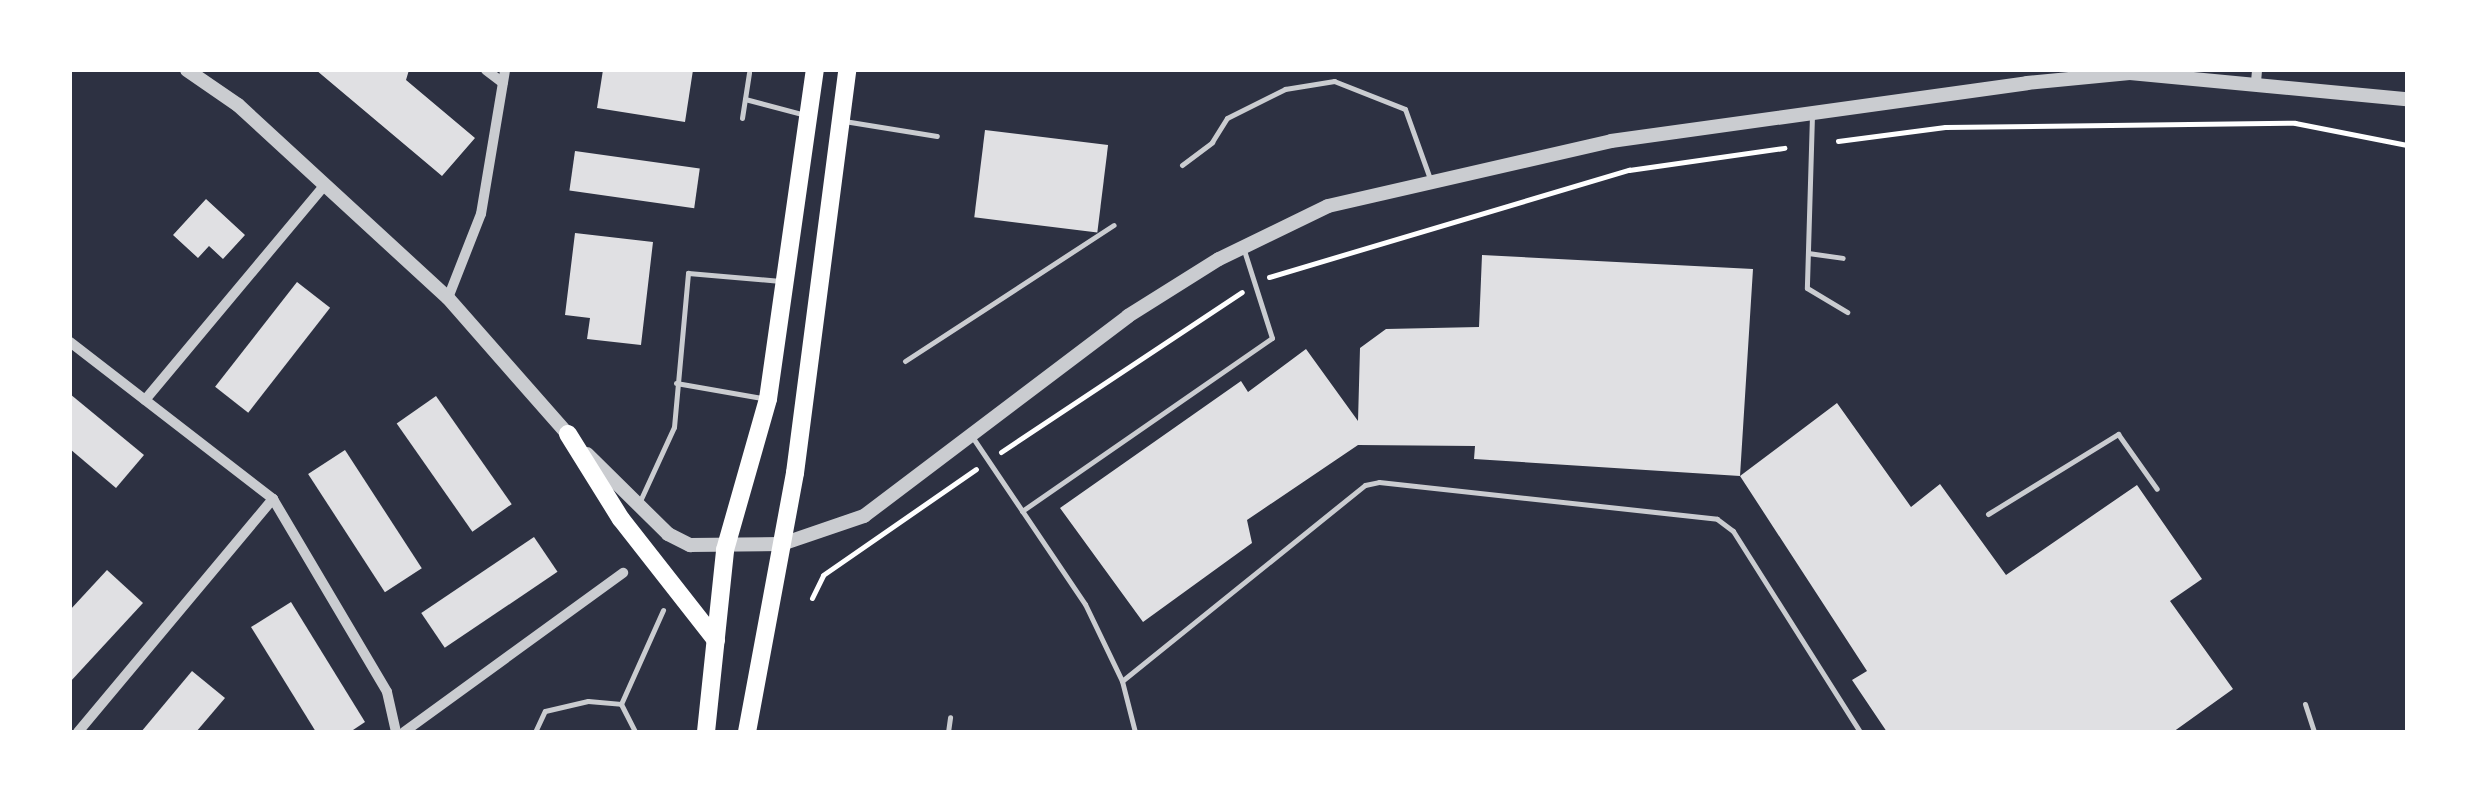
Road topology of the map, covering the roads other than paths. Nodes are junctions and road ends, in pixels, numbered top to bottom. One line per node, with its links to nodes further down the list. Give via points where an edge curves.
1 (188, 70): 18 (street, via 238,105)
2 (486, 70): 8 (street)
3 (505, 70): 8 (street)
4 (815, 70): 12 (main road)
5 (847, 70): 14 (main road)
6 (748, 73): 9 (lane)
7 (2257, 76): 10 (street); 11 (street, via 2130,73)
8 (503, 83): 24 (street, via 480,214)
9 (745, 99): 12 (lane); 13 (lane)
10 (2407, 99)
11 (1812, 112): 17 (street, via 1611,141); 21 (lane)
12 (807, 115): 23 (main road)
13 (742, 118)
14 (842, 120): 15 (lane); 38 (main road)
15 (938, 136)
16 (1182, 165): 17 (lane, via 1212,142 1227,118 1284,89 1334,81 1405,109 1418,130)
17 (1430, 180): 20 (street, via 1328,206)
18 (325, 185): 24 (street); 30 (street)
19 (1114, 224): 27 (lane)
20 (1243, 247): 32 (street, via 1128,316); 36 (lane, via 1272,338)
21 (1808, 252): 22 (lane); 25 (lane, via 1806,288)
22 (1843, 258)
23 (784, 282): 28 (lane, via 688,274); 29 (main road)
24 (448, 298): 31 (street)
25 (1846, 312)
26 (70, 342): 30 (street)
27 (905, 361)
28 (676, 383): 29 (lane); 35 (lane, via 674,427)
29 (768, 399): 39 (main road)
30 (145, 400): 34 (street)
31 (568, 434): 35 (street); 42 (main road, via 622,520)
32 (973, 438): 36 (lane); 38 (street, via 864,516)
33 (2156, 489): 37 (lane, via 2118,434)
34 (274, 499): 47 (street); 48 (street, via 387,692)
35 (637, 506): 39 (street, via 690,545)
36 (1022, 511): 43 (lane, via 1084,604)
37 (1988, 514)
38 (782, 544): 39 (street); 53 (main road)
39 (725, 550): 42 (main road)
40 (623, 572): 49 (street)
41 (663, 610): 44 (lane)
42 (716, 640): 52 (main road)
43 (1122, 680): 55 (lane); 56 (lane, via 1365,485 1379,482 1717,519 1732,531)
44 (621, 704): 50 (lane, via 564,702 546,710); 51 (lane)
45 (2305, 704): 57 (lane)
46 (950, 717): 54 (lane)
47 (78, 732)
48 (396, 732)
49 (404, 732)
50 (536, 732)
51 (635, 732)
52 (706, 732)
53 (747, 732)
54 (948, 732)
55 (1136, 732)
56 (1860, 732)
57 (2314, 732)

